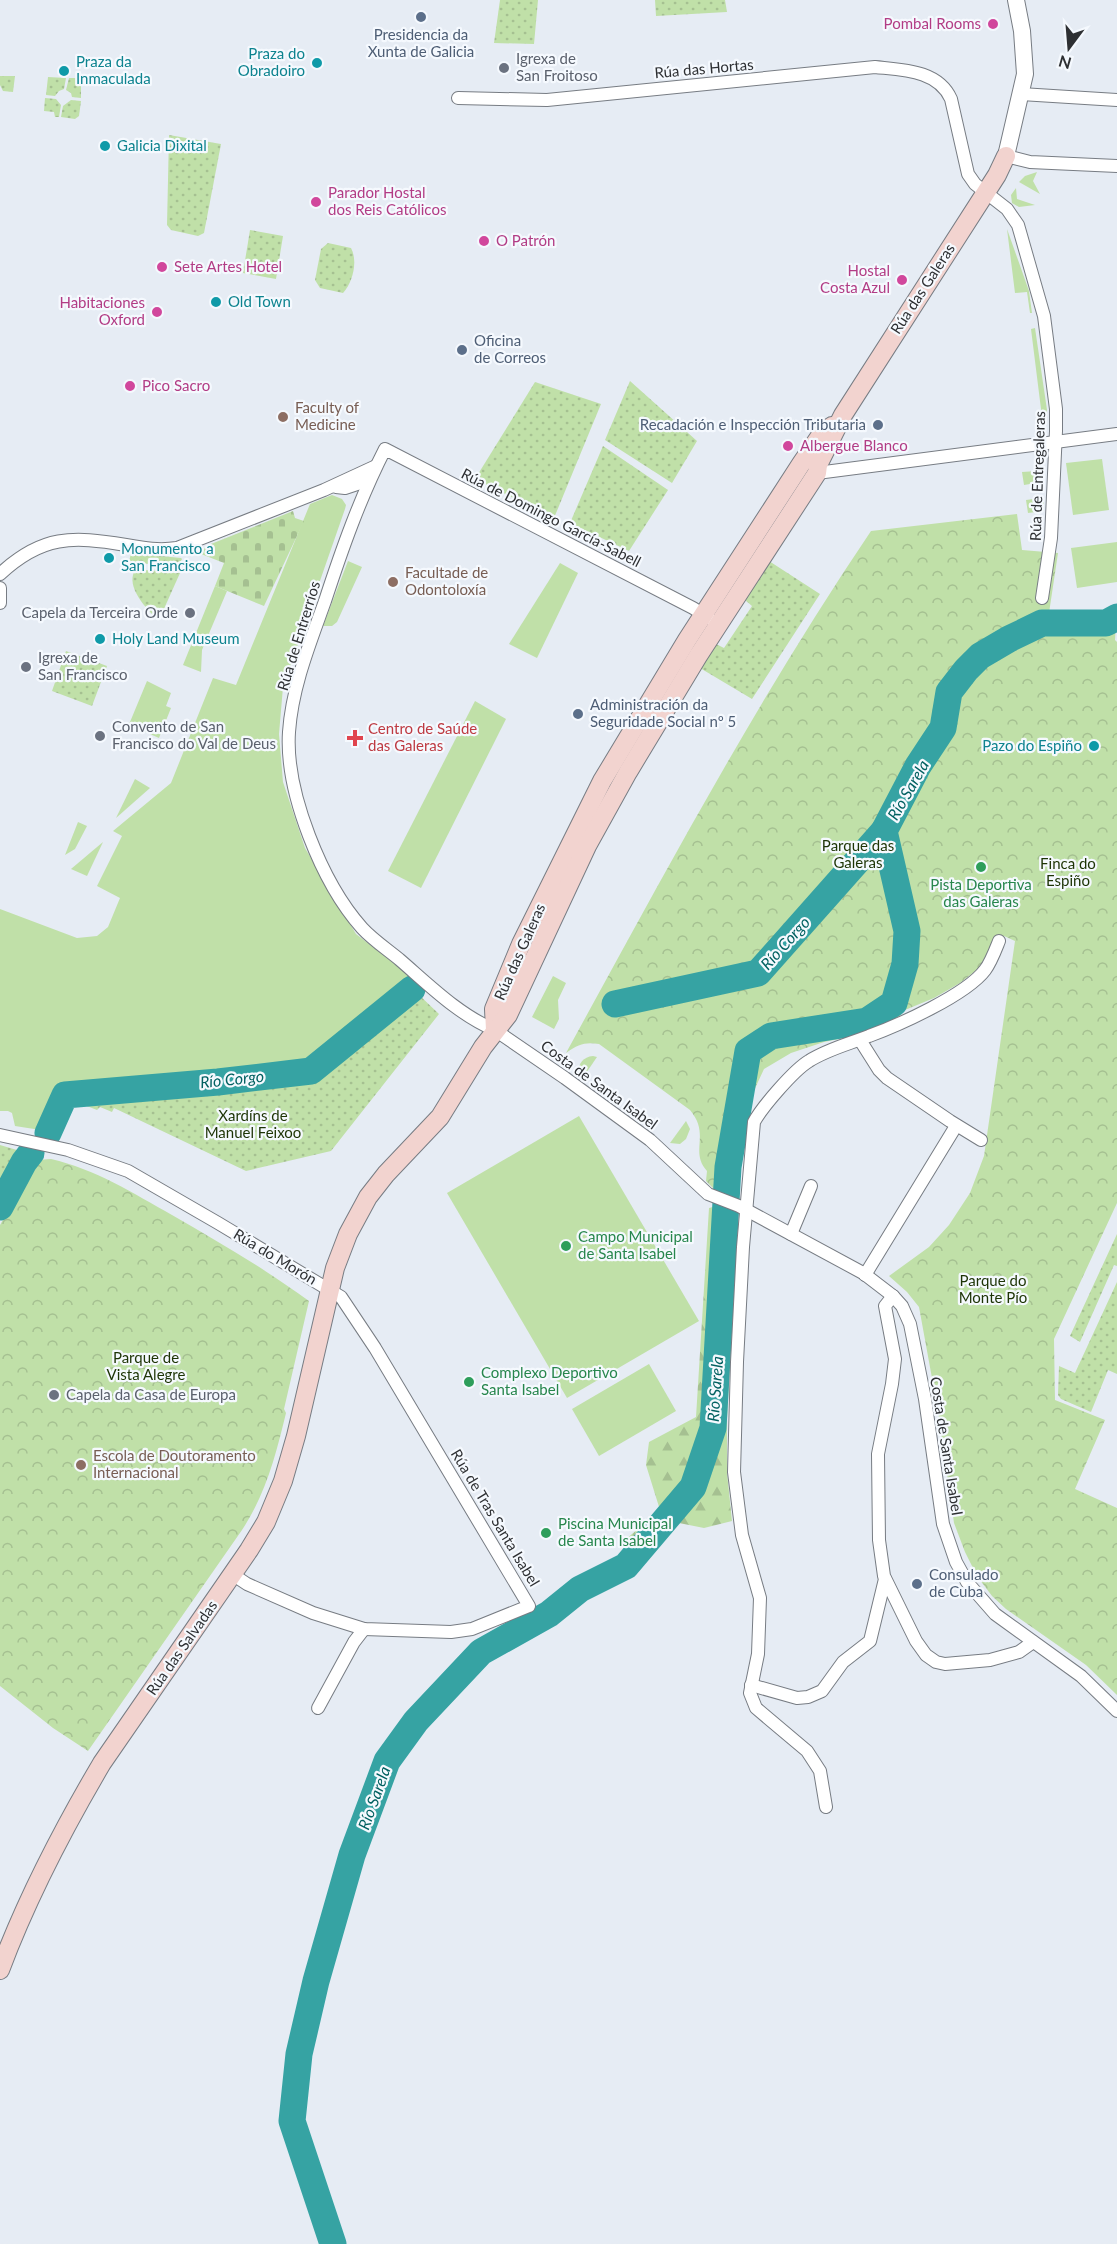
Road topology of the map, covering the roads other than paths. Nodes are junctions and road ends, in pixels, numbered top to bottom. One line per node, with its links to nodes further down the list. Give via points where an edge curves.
1 (1016, 0): 2 (street, via 1024,57)
2 (1021, 94): 4 (street); 5 (street)
3 (458, 98): 7 (street, Rúa das Hortas, via 547,100 875,67 902,70 926,75 947,91 965,166)
4 (1117, 100)
5 (1006, 156): 6 (street, via 1030,162); 7 (main road, Rúa das Galeras)
6 (1117, 166)
7 (980, 188): 8 (main road, Rúa das Galeras); 10 (street, Rúa de Entregaleras, via 1007,209 1018,225 1044,316 1056,409)
8 (833, 426): 13 (main road, Rúa das Galeras); 22 (main road, Rúa das Galeras, via 820,436)
9 (1117, 434): 10 (street)
10 (1056, 442): 13 (street); 20 (street, Rúa de Entregaleras, via 1051,538)
11 (385, 449): 12 (street, Rúa de Entrerríos); 22 (street, Rúa de Domingo García-Sabell)
12 (376, 466): 14 (street, Rúa de Entrerríos); 15 (street)
13 (821, 470): 23 (main road, Rúa das Galeras)
14 (369, 480): 16 (street); 17 (street, Rúa de Entrerríos)
15 (330, 487): 16 (street); 18 (street, via 177,548 164,550 84,539 50,542 24,553)
16 (345, 488): 17 (street)
17 (356, 509): 25 (street, Rúa de Entrerríos, via 297,684 289,731 289,769 297,801 324,871 362,928 476,1022)
18 (0, 574)
19 (0, 588): 21 (street)
20 (1042, 598)
21 (0, 603)
22 (704, 614): 23 (street, via 712,625); 25 (main road, Rúa das Galeras, via 597,791 521,944 494,1009)
23 (709, 639): 25 (main road, Rúa das Galeras, via 616,793 508,1015)
24 (999, 941): 26 (street, via 978,978 941,1002)
25 (495, 1030): 31 (street, Costa de Santa Isabel, via 650,1140 708,1194); 34 (main road, Rúa do Morón, via 440,1117 368,1197 348,1234)
26 (860, 1040): 27 (street, via 887,1078); 31 (street, via 807,1062 760,1111 752,1132)
27 (956, 1126): 29 (street); 33 (street)
28 (0, 1135): 34 (street, Rúa do Morón, via 68,1150 128,1171)
29 (981, 1140)
30 (811, 1186): 32 (street)
31 (742, 1208): 32 (street, Costa de Santa Isabel); 40 (street, via 734,1472 742,1535 760,1598 758,1654)
32 (791, 1234): 33 (street, Costa de Santa Isabel)
33 (865, 1275): 35 (street, Costa de Santa Isabel)
34 (330, 1290): 36 (main road, Rúa das Salvadas, via 283,1481 266,1522); 38 (street, Rúa de Tras Santa Isabel, via 341,1297 375,1348 529,1606 472,1629 451,1632)
35 (893, 1296): 37 (street, via 885,1306 895,1359 878,1454 877,1487); 39 (street, Costa de Santa Isabel, via 910,1324 942,1524 956,1562 986,1606)
36 (232, 1574): 38 (street, via 313,1612); 44 (main road, Rúa das Salvadas, via 81,1798)
37 (885, 1579): 39 (street, via 916,1641 936,1662 990,1660 1019,1652); 40 (street, via 870,1641 843,1662 822,1691 797,1698)
38 (364, 1629): 41 (street)
39 (1034, 1642): 42 (street, Costa de Santa Isabel, via 1081,1676)
40 (751, 1685): 43 (street, via 756,1708 807,1751 820,1771)
41 (318, 1708)
42 (1117, 1711)
43 (826, 1808)
44 (0, 1970)

